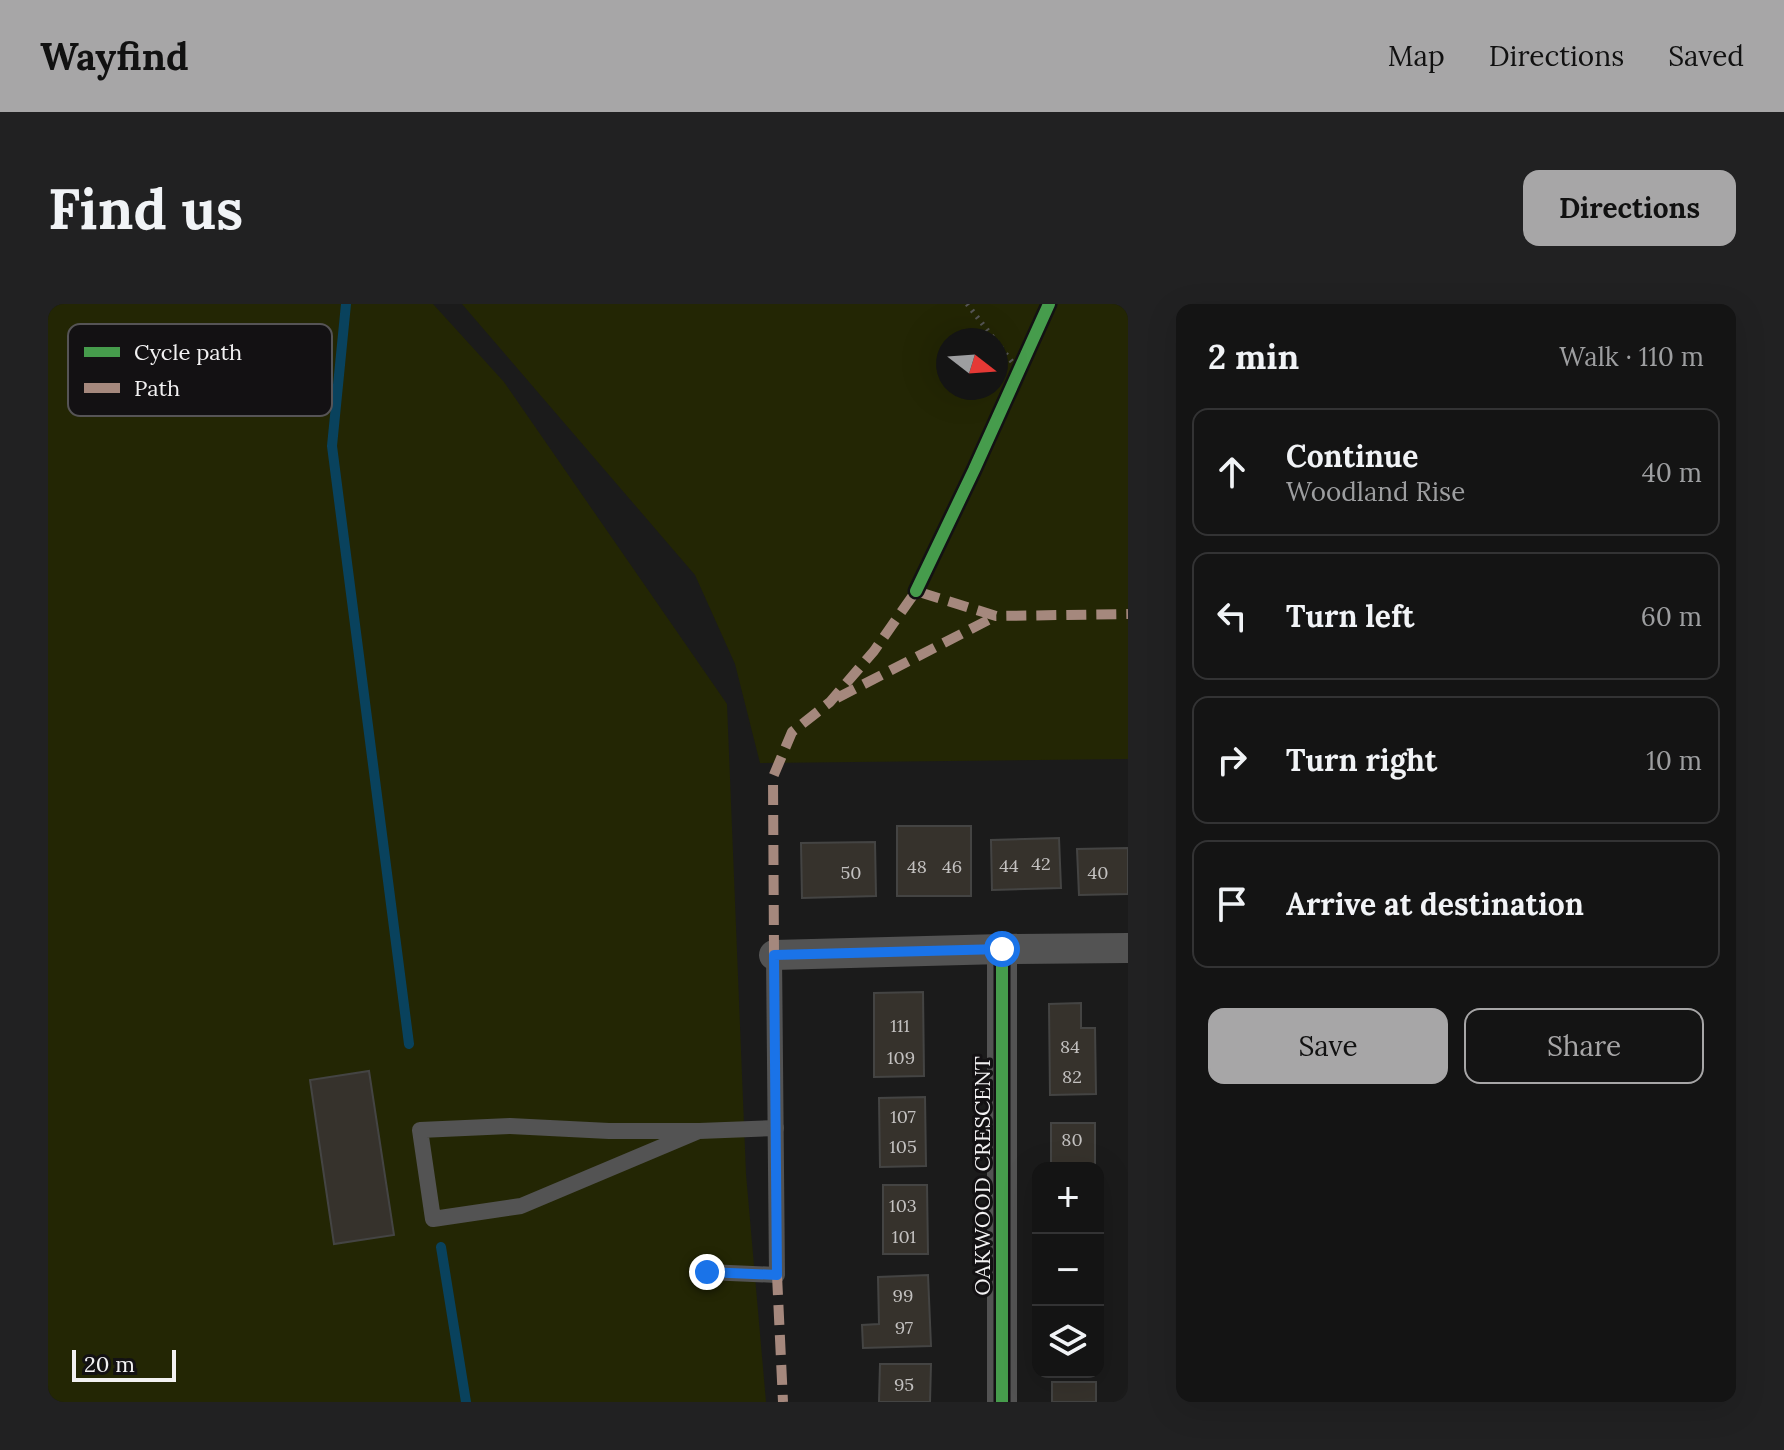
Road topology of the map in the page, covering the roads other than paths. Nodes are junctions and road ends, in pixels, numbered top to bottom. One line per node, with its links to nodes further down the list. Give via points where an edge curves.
1 (1128, 948): 2 (street)
2 (1002, 949): 3 (street); 7 (street, OAKWOOD CRESCENT)
3 (774, 955): 4 (lane)
4 (776, 1128): 5 (lane); 6 (lane, via 777,1275)
5 (699, 1131): 5 (lane, via 521,1206 433,1219 420,1130 510,1126)
6 (707, 1272)
7 (1002, 1402)

